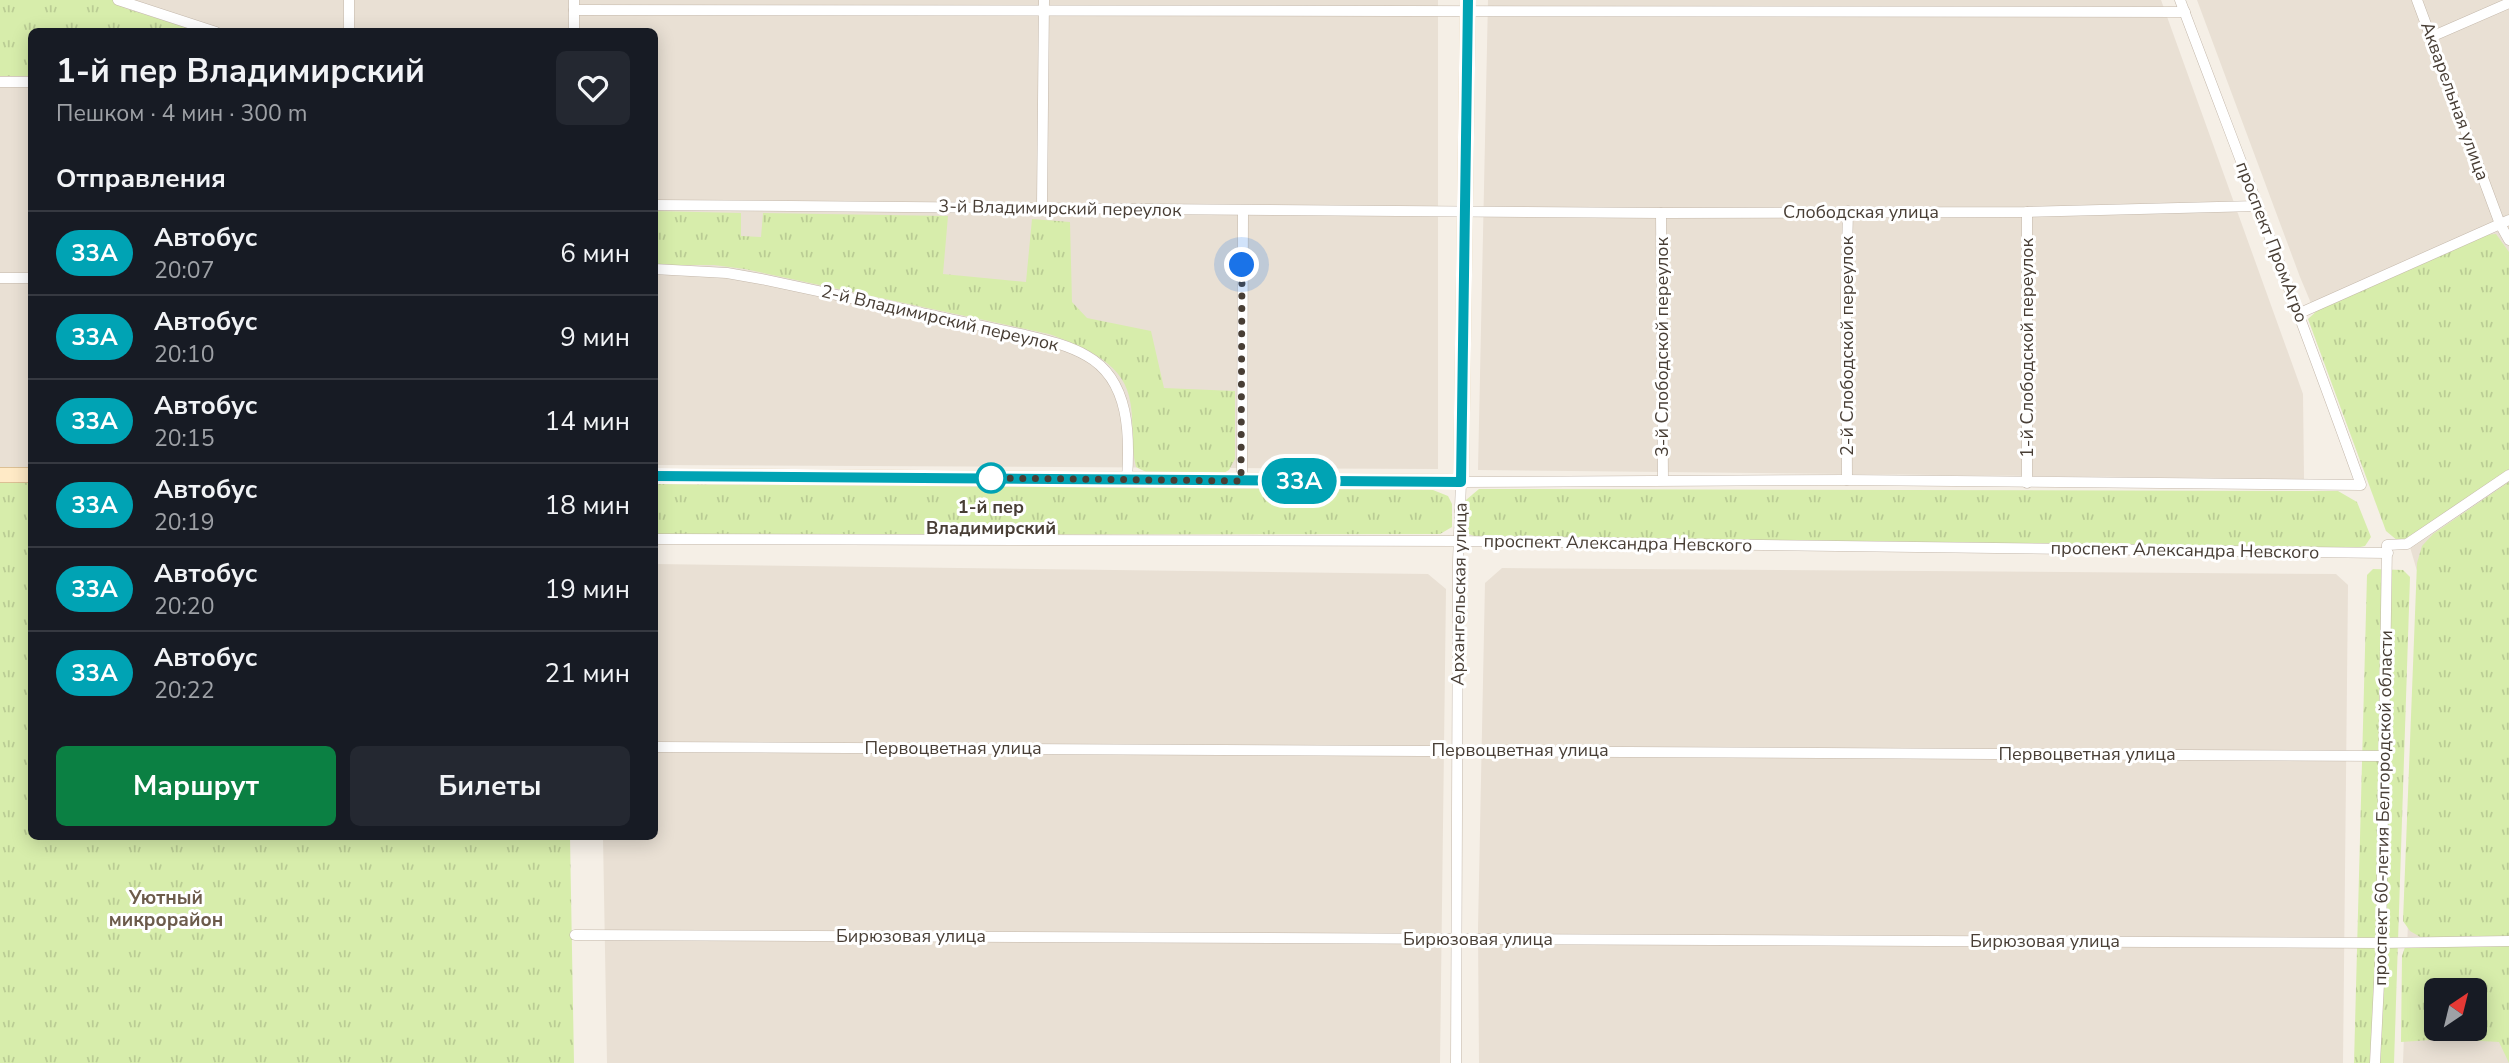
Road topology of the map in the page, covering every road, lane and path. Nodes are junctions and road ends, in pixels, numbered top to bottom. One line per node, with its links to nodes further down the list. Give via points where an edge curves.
1 (118, 0): 10 (street)
2 (349, 0): 11 (street)
3 (2180, 0): 9 (street, проспект ПромАгро)
4 (2417, 0): 13 (street, Акварельная улица)
5 (2509, 3): 13 (street)
6 (574, 5): 7 (street); 12 (street)
7 (1044, 5): 8 (street); 17 (street)
8 (1468, 5): 9 (street); 19 (street, Архангельская улица)
9 (2185, 12): 18 (street, проспект ПромАгро)
10 (204, 28)
11 (349, 28)
12 (574, 28)
13 (2431, 37): 24 (street, Акварельная улица)
14 (0, 82): 15 (street)
15 (28, 82)
16 (658, 205): 17 (street, 3-й Владимирский переулок)
17 (1042, 206): 20 (street, 3-й Владимирский переулок)
18 (2257, 206): 22 (street, Слободская улица); 29 (street, проспект ПромАгро)
19 (1465, 210): 20 (street, 3-й Владимирский переулок); 23 (street, Слободская улица); 38 (street, Архангельская улица)
20 (1243, 211): 36 (street)
21 (1847, 211): 22 (street, Слободская улица); 23 (street, Слободская улица); 37 (street, 2-й Слободской переулок)
22 (2027, 212): 39 (street, 1-й Слободской переулок)
23 (1661, 213): 35 (street, 3-й Слободской переулок)
24 (2505, 222): 25 (street, Акварельная улица); 29 (street)
25 (2509, 240)
26 (658, 269): 34 (street, 2-й Владимирский переулок, via 761,279 1025,335 1089,356 1108,373 1121,396 1126,413)
27 (0, 278): 28 (street)
28 (28, 278)
29 (2300, 313): 39 (street, проспект ПромАгро, via 2361,485)
30 (0, 475): 31 (street)
31 (28, 475)
32 (2509, 475): 42 (street, via 2407,544 2388,545)
33 (658, 476): 34 (street)
34 (1127, 479): 36 (street)
35 (1663, 480): 37 (street); 38 (street)
36 (1241, 481): 38 (street)
37 (1847, 481): 39 (street)
38 (1461, 482): 41 (street, Архангельская улица)
39 (2027, 483)
40 (658, 539): 41 (street, проспект Александра Невского)
41 (1458, 541): 42 (street, проспект Александра Невского); 44 (street, Архангельская улица)
42 (2388, 554): 45 (street, проспект 60-летия Белгородской области)
43 (658, 747): 44 (street, Первоцветная улица)
44 (1457, 750): 45 (street, Первоцветная улица); 47 (street, Архангельская улица)
45 (2385, 756): 49 (street, проспект 60-летия Белгородской области)
46 (575, 934): 47 (street, Бирюзовая улица)
47 (1457, 939): 49 (street, Бирюзовая улица); 50 (street, Архангельская улица)
48 (2509, 941): 49 (street, Бирюзовая улица)
49 (2381, 943): 51 (street, проспект 60-летия Белгородской области)
50 (1455, 1063)
51 (2375, 1063)

